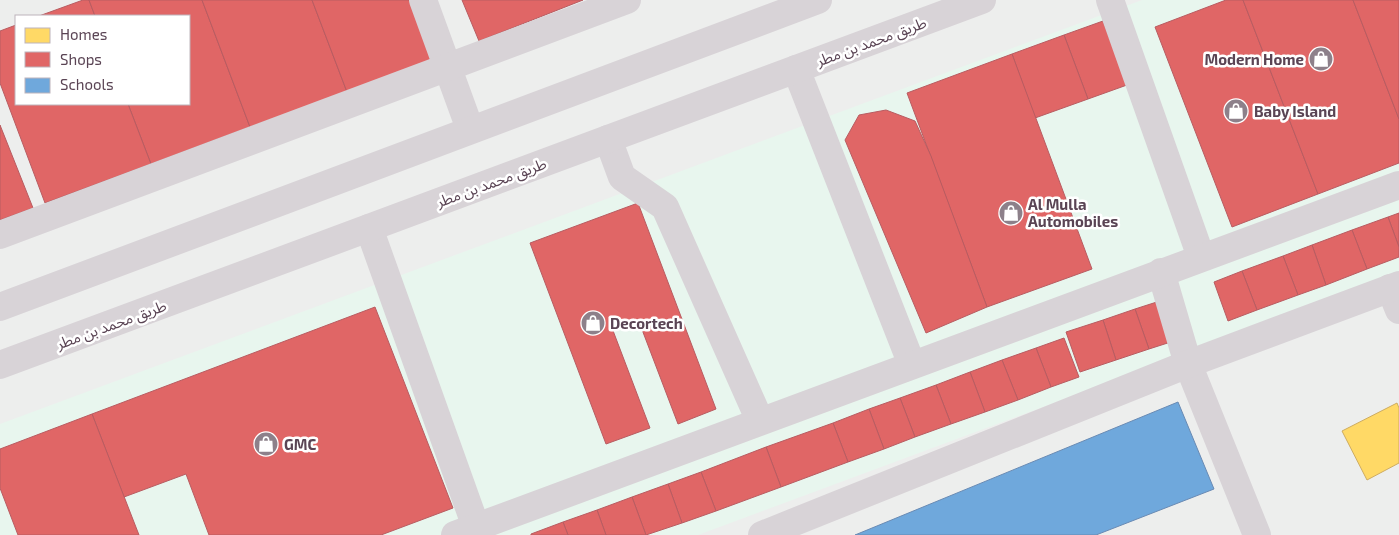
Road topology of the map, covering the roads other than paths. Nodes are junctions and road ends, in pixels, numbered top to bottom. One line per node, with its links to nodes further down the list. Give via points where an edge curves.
1 (423, 0): 6 (street)
2 (627, 0): 6 (street)
3 (982, 0): 7 (street, طريق محمد بن مطر)
4 (1110, 0): 13 (street)
5 (808, 2): 8 (street)
6 (447, 67): 8 (street); 12 (street)
7 (796, 69): 9 (street, طريق محمد بن مطر); 19 (street)
8 (470, 129): 16 (street)
9 (608, 139): 11 (street, طريق محمد بن مطر); 20 (street, via 622,177 665,207)
10 (1399, 185): 13 (street)
11 (369, 228): 18 (street, طريق محمد بن مطر); 21 (street)
12 (0, 235)
13 (1201, 258): 14 (street)
14 (1161, 272): 17 (street); 19 (street)
15 (1396, 294): 17 (street)
16 (0, 307)
17 (1188, 364): 22 (street); 23 (street)
18 (0, 365)
19 (912, 365): 20 (street)
20 (760, 421): 21 (street)
21 (469, 532)
22 (762, 535)
23 (1257, 535)

